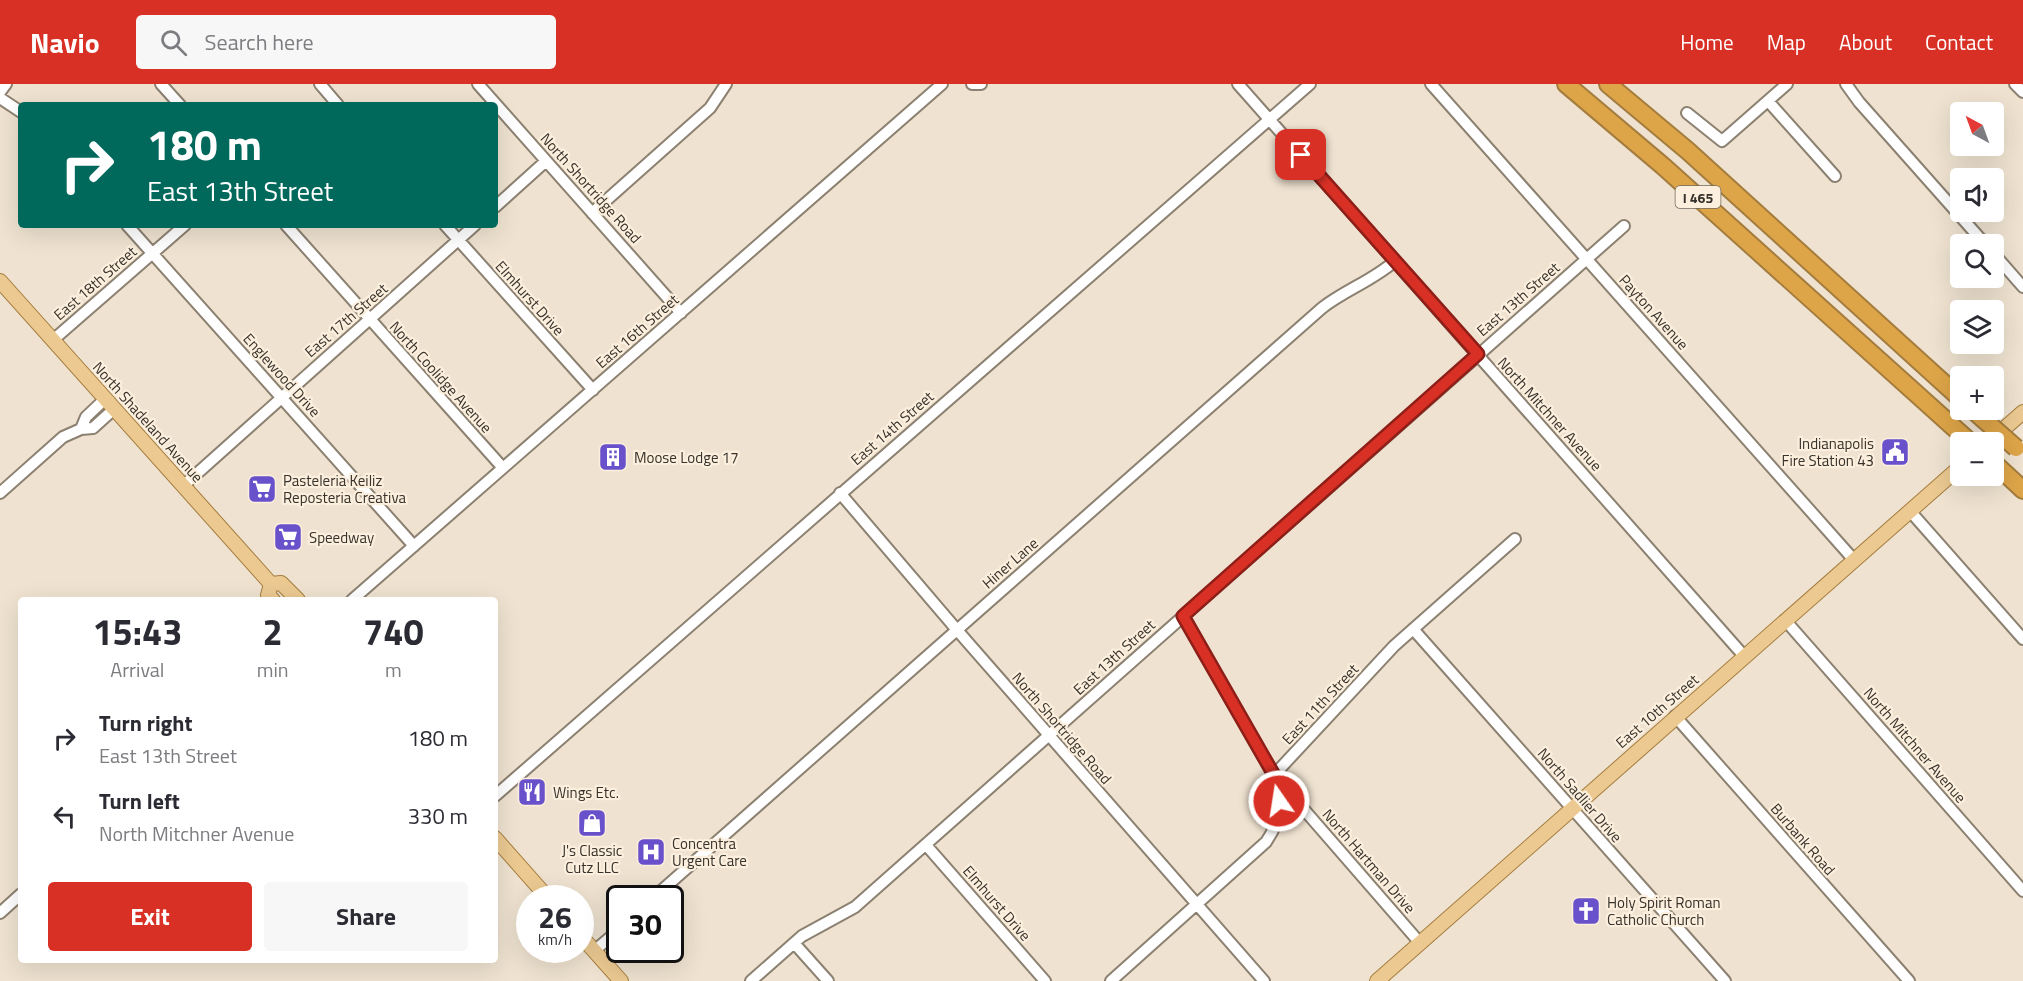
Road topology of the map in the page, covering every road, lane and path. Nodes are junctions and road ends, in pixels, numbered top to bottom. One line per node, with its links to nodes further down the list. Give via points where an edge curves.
1 (6, 84): 17 (street)
2 (161, 84): 22 (street)
3 (320, 84): 20 (street)
4 (478, 84): 23 (street, North Shortridge Road)
5 (726, 84): 31 (street, via 710,108)
6 (942, 84): 46 (street, East 16th Street)
7 (972, 84): 8 (street)
8 (981, 84)
9 (1238, 84): 27 (street, North Mitchner Avenue)
10 (1311, 84): 27 (street, East 14th Street)
11 (1431, 84): 41 (street, Payton Avenue)
12 (1566, 84): 56 (highway, I 465, via 1649,153)
13 (1608, 84): 50 (highway, I 465, via 1688,151)
14 (1787, 84): 21 (street)
15 (1846, 84): 38 (street)
16 (2014, 84): 18 (street)
17 (0, 92)
18 (2023, 92)
19 (0, 98): 25 (street)
20 (335, 101)
21 (1768, 101): 26 (street, via 1722,141); 29 (street)
22 (177, 102)
23 (494, 102)
24 (498, 107): 28 (street, North Shortridge Road)
25 (18, 110)
26 (1687, 113)
27 (1269, 119): 42 (street, North Mitchner Avenue); 65 (street, East 14th Street)
28 (546, 161): 30 (street); 31 (street, North Shortridge Road)
29 (1835, 176)
30 (498, 204)
31 (592, 213): 46 (street, North Shortridge Road)
32 (1624, 226): 41 (street, East 13th Street)
33 (130, 228): 40 (street, Englewood Drive)
34 (181, 228): 40 (street, East 18th Street)
35 (289, 228): 47 (street, North Coolidge Avenue)
36 (448, 228): 39 (street, Elmhurst Drive)
37 (472, 228): 39 (street, East 17th Street)
38 (1976, 234)
39 (458, 240): 47 (street, East 17th Street); 51 (street, Elmhurst Drive)
40 (152, 253): 48 (street, East 18th Street); 52 (street, Englewood Drive)
41 (1586, 258): 49 (street, East 13th Street); 69 (street, Payton Avenue)
42 (1395, 261): 49 (street, North Mitchner Avenue); 77 (street, Hiner Lane, via 1322,308)
43 (2004, 265): 45 (street)
44 (0, 281): 48 (main road, North Shadeland Avenue)
45 (2023, 287)
46 (681, 313): 51 (street, East 16th Street)
47 (370, 319): 52 (street, East 17th Street); 59 (street, North Coolidge Avenue)
48 (53, 340): 53 (main road, North Shadeland Avenue)
49 (1478, 354): 74 (street, East 13th Street); 79 (street, North Mitchner Avenue)
50 (1950, 389)
51 (592, 390): 59 (street, East 16th Street)
52 (281, 397): 62 (street, East 17th Street); 68 (street, Englewood Drive)
53 (110, 404): 62 (main road, North Shadeland Avenue); 64 (street, via 86,417 81,429 63,437)
54 (2023, 412): 57 (main road)
55 (1985, 420): 58 (highway, bridge)
56 (1958, 432)
57 (2000, 432)
58 (2020, 451)
59 (503, 468): 68 (street, East 16th Street)
60 (2004, 473): 63 (highway)
61 (1950, 476): 66 (main road, East 10th Street)
62 (183, 486): 70 (main road, North Shadeland Avenue)
63 (2023, 490)
64 (0, 493)
65 (840, 493): 77 (street, North Shortridge Road); 83 (street, East 14th Street)
66 (1910, 511): 69 (main road, East 10th Street); 78 (street)
67 (1515, 539): 76 (street, East 11th Street)
68 (414, 546): 73 (street, East 16th Street)
69 (1854, 560): 75 (main road, East 10th Street)
70 (271, 584): 71 (main road); 72 (main road, North Shadeland Avenue, via 281,583)
71 (270, 597)
72 (295, 597)
73 (355, 597)
74 (1183, 616): 81 (street, East 13th Street); 82 (street, North Hartman Drive)
75 (1785, 620): 79 (main road, East 10th Street); 89 (street, North Mitchner Avenue)
76 (1413, 629): 82 (street, East 11th Street); 84 (street, North Sadlier Drive)
77 (957, 630): 81 (street, North Shortridge Road); 88 (street, Hiner Lane)
78 (2023, 639)
79 (1744, 656): 80 (main road, East 10th Street)
80 (1675, 716): 84 (main road, East 10th Street); 105 (street, Burbank Road)
81 (1049, 735): 86 (street, East 13th Street); 91 (street, North Shortridge Road)
82 (1274, 775): 91 (street, via 1279,810 1270,836); 95 (street, North Hartman Drive)
83 (498, 793)
84 (1572, 808): 95 (main road, East 10th Street); 104 (street, North Sadlier Drive)
85 (498, 841): 87 (main road)
86 (926, 845): 94 (street, East 13th Street, via 855,908); 100 (street, Elmhurst Drive)
87 (537, 885)
88 (668, 885)
89 (2023, 891)
90 (18, 897): 92 (street)
91 (1197, 904): 101 (street); 102 (street, North Shortridge Road)
92 (0, 913)
93 (606, 941): 96 (street)
94 (794, 943): 98 (street, East 13th Street); 99 (street)
95 (1420, 943): 103 (main road, East 10th Street)
96 (594, 951): 97 (main road)
97 (621, 981)
98 (751, 981)
99 (828, 981)
100 (1045, 981)
101 (1111, 981)
102 (1264, 981)
103 (1377, 981)
104 (1725, 981)
105 (1909, 981)

